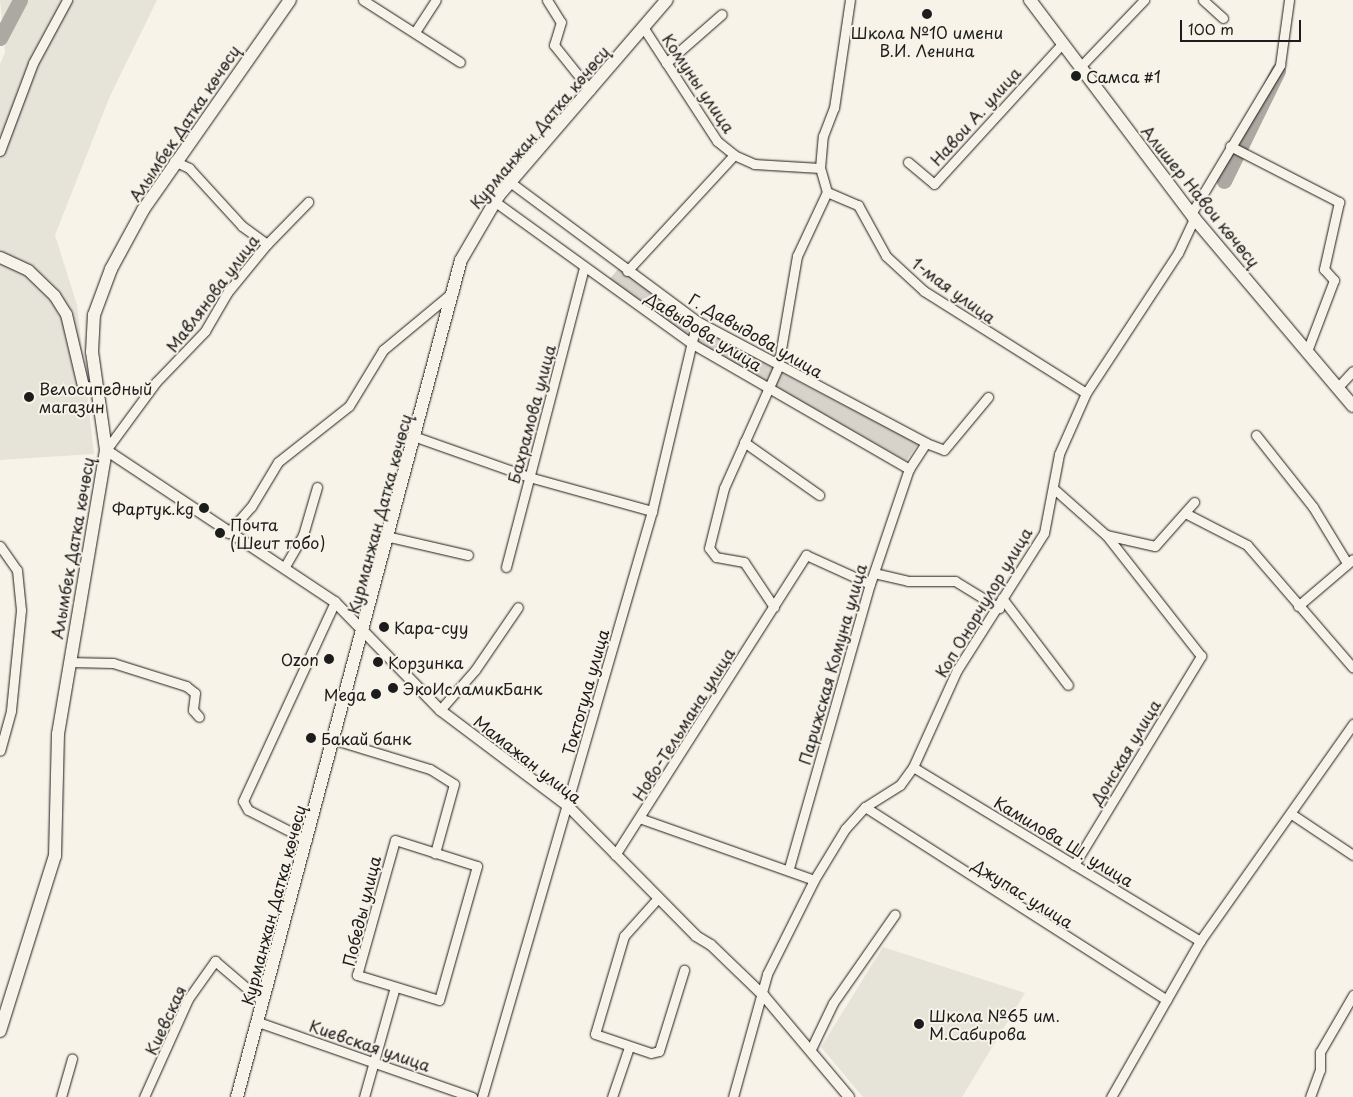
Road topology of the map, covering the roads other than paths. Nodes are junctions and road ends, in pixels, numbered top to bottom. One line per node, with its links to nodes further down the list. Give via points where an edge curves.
1 (68, 0): 22 (street, via 33,63)
2 (290, 0): 24 (main road, Алымбек Датка көчөсү)
3 (363, 0): 15 (street)
4 (436, 0): 15 (street)
5 (547, 0): 20 (street, via 561,22 554,45)
6 (667, 0): 14 (main road, Курманжан Датка көчөсү)
7 (850, 0): 26 (street)
8 (1030, 0): 16 (main road, Алишер Навои көчөсү)
9 (1144, 0): 19 (street)
10 (1203, 0): 13 (street)
11 (1289, 0): 21 (street, Коп Онорчулор улица, via 1280,65)
12 (722, 14): 18 (street)
13 (1223, 18)
14 (643, 27): 18 (street, Комуны улица); 20 (main road, Курманжан Датка көчөсү)
15 (415, 32): 17 (street)
16 (1062, 44): 19 (main road, Алишер Навои көчөсү); 25 (street, Навои А. улица, via 934,184)
17 (460, 62)
18 (666, 62): 23 (street, Комуны улица, via 717,141)
19 (1080, 67): 31 (main road, Алишер Навои көчөсү)
20 (590, 90): 27 (main road, Курманжан Датка көчөсү)
21 (1230, 146): 31 (street, Коп Онорчулор улица); 39 (street, via 1339,202 1324,270 1334,280)
22 (0, 151)
23 (734, 155): 26 (street, Комуны улица, via 754,164); 35 (street)
24 (174, 161): 32 (street, via 189,168 242,226); 44 (main road, Алымбек Датка көчөсү, via 102,292 92,330)
25 (908, 162)
26 (820, 168): 28 (street)
27 (510, 182): 29 (main road, Курманжан Датка көчөсү); 35 (street, Г. Давыдова улица)
28 (827, 192): 40 (street, via 797,256); 45 (street, 1-мая улица, via 858,205 886,256 924,291)
29 (494, 201): 34 (street, Давыдова улица); 36 (main road, Курманжан Датка көчөсү, via 462,260)
30 (308, 202): 32 (street, Мавлянова улица)
31 (1193, 216): 39 (main road, Алишер Навои көчөсү); 45 (street, Коп Онорчулор улица, via 1154,292)
32 (266, 244): 52 (street, Мавлянова улица, via 227,293 205,331 156,382)
33 (0, 257): 44 (main road, via 28,270 54,295 66,314 84,386)
34 (584, 268): 38 (street, Давыдова улица); 54 (street, Бахрамова улица)
35 (627, 271): 37 (street, Г. Давыдова улица)
36 (456, 290): 49 (main road, Курманжан Датка көчөсү); 61 (street, via 427,309 383,350 349,406 278,462 251,507)
37 (696, 321): 38 (street, Токтогула улица); 40 (street, Г. Давыдова улица)
38 (691, 344): 43 (street, Давыдова улица); 59 (street, Токтогула улица)
39 (1307, 351): 42 (main road, Алишер Навои көчөсү)
40 (778, 367): 43 (street); 51 (street, Г. Давыдова улица)
41 (1353, 371): 42 (street)
42 (1338, 387): 47 (main road, Алишер Навои көчөсү)
43 (768, 388): 50 (street); 53 (street, Давыдова улица)
44 (96, 389): 52 (main road, Алымбек Датка көчөсү)
45 (1086, 393): 56 (street, Коп Онорчулор улица, via 1059,454)
46 (988, 397): 51 (street, via 944,450)
47 (1353, 406)
48 (1256, 435): 66 (street, via 1313,507)
49 (416, 437): 54 (street); 63 (main road, Курманжан Датка көчөсү)
50 (744, 442): 57 (street); 75 (street, via 724,488 709,548 716,556 744,562)
51 (926, 443): 53 (street, Парижская Комуна улица)
52 (106, 450): 61 (street, Мамажан улица); 78 (main road, Алымбек Датка көчөсү)
53 (909, 469): 69 (street, Парижская Комуна улица)
54 (529, 477): 59 (street); 67 (street, Бахрамова улица)
55 (317, 487): 68 (street, via 303,535)
56 (1054, 488): 62 (street); 71 (street, Коп Онорчулор улица, via 1044,533)
57 (820, 495)
58 (1194, 502): 60 (street)
59 (652, 511): 87 (street, Токтогула улица)
60 (1185, 513): 62 (street, via 1155,546); 73 (street, via 1247,545)
61 (228, 533): 68 (street, Мамажан улица)
62 (1106, 535): 95 (street, Донская улица, via 1201,656)
63 (390, 538): 65 (street); 77 (main road, Курманжан Датка көчөсү)
64 (0, 546): 85 (street, via 17,570 21,610 11,711)
65 (468, 555)
66 (1350, 561): 73 (street)
67 (506, 567)
68 (284, 568): 72 (street, Мамажан улица)
69 (874, 572): 70 (street, Парижская Комуна улица); 76 (street, via 908,581 955,581)
70 (870, 584): 75 (street, Ново-Тельмана улица, via 806,555); 96 (street, Парижская Комуна улица)
71 (1002, 598): 76 (street, Коп Онорчулор улица); 80 (street)
72 (335, 602): 77 (street, Мамажан улица); 91 (street, via 243,801 248,810)
73 (1298, 606): 79 (street)
74 (518, 607): 81 (street, via 475,670)
75 (774, 607): 90 (street, Ново-Тельмана улица)
76 (999, 608): 86 (street, Коп Онорчулор улица, via 957,670)
77 (365, 630): 81 (street, Мамажан улица); 84 (main road, Курманжан Датка көчөсү)
78 (69, 662): 82 (street, via 113,663 186,686 195,693 194,710); 108 (main road, Алымбек Датка көчөсү, via 58,734 50,881)
79 (1353, 668)
80 (1068, 685)
81 (440, 710): 87 (street, Мамажан улица)
82 (199, 717)
83 (1353, 724): 89 (street)
84 (335, 740): 91 (main road, Курманжан Датка көчөсү); 92 (street, via 430,769 454,784)
85 (0, 751)
86 (913, 767): 88 (street, Коп Онорчулор улица, via 900,785); 95 (street, Камилова Ш. улица)
87 (569, 807): 93 (street, Мамажан улица); 118 (street, Токтогула улица)
88 (865, 808): 97 (street, Коп Онорчулор улица, via 845,829); 105 (street, Джупас улица)
89 (1293, 815): 94 (street); 100 (street)
90 (642, 819): 93 (street, Ново-Тельмана улица); 96 (street)
91 (307, 840): 106 (main road, Курманжан Датка көчөсү)
92 (435, 853): 102 (street, Победы улица, via 394,840 357,975); 102 (street, Победы улица, via 477,866 438,1000)
93 (615, 855): 98 (street, Мамажан улица)
94 (1353, 855)
95 (1074, 865): 100 (street, Камилова Ш. улица)
96 (789, 868): 97 (street)
97 (814, 880): 104 (street, Коп Онорчулор улица, via 767,974)
98 (658, 898): 104 (street, Мамажан улица); 109 (street, via 624,936 593,1030 600,1039)
99 (895, 914): 110 (street, via 833,1003)
100 (1200, 941): 105 (street)
101 (684, 970): 109 (street, via 659,1051)
102 (395, 987): 112 (street)
103 (1353, 995): 123 (street, via 1320,1052 1320,1070)
104 (764, 996): 110 (street, Мамажан улица); 120 (street, Коп Онорчулор улица)
105 (1167, 1000): 122 (street)
106 (263, 1002): 107 (main road, Курманжан Датка көчөсү); 114 (street, Киевская, via 215,961 188,1000)
107 (258, 1022): 112 (street, Киевская улица); 115 (main road, Курманжан Датка көчөсү)
108 (0, 1031)
109 (628, 1047): 119 (street)
110 (810, 1051): 121 (street, Мамажан улица)
111 (72, 1059): 113 (street)
112 (374, 1061): 116 (street); 117 (street, Киевская улица)
113 (61, 1097)
114 (144, 1097)
115 (237, 1097)
116 (364, 1097)
117 (472, 1097)
118 (482, 1097)
119 (612, 1097)
120 (733, 1097)
121 (849, 1097)
122 (1111, 1097)
123 (1310, 1097)

